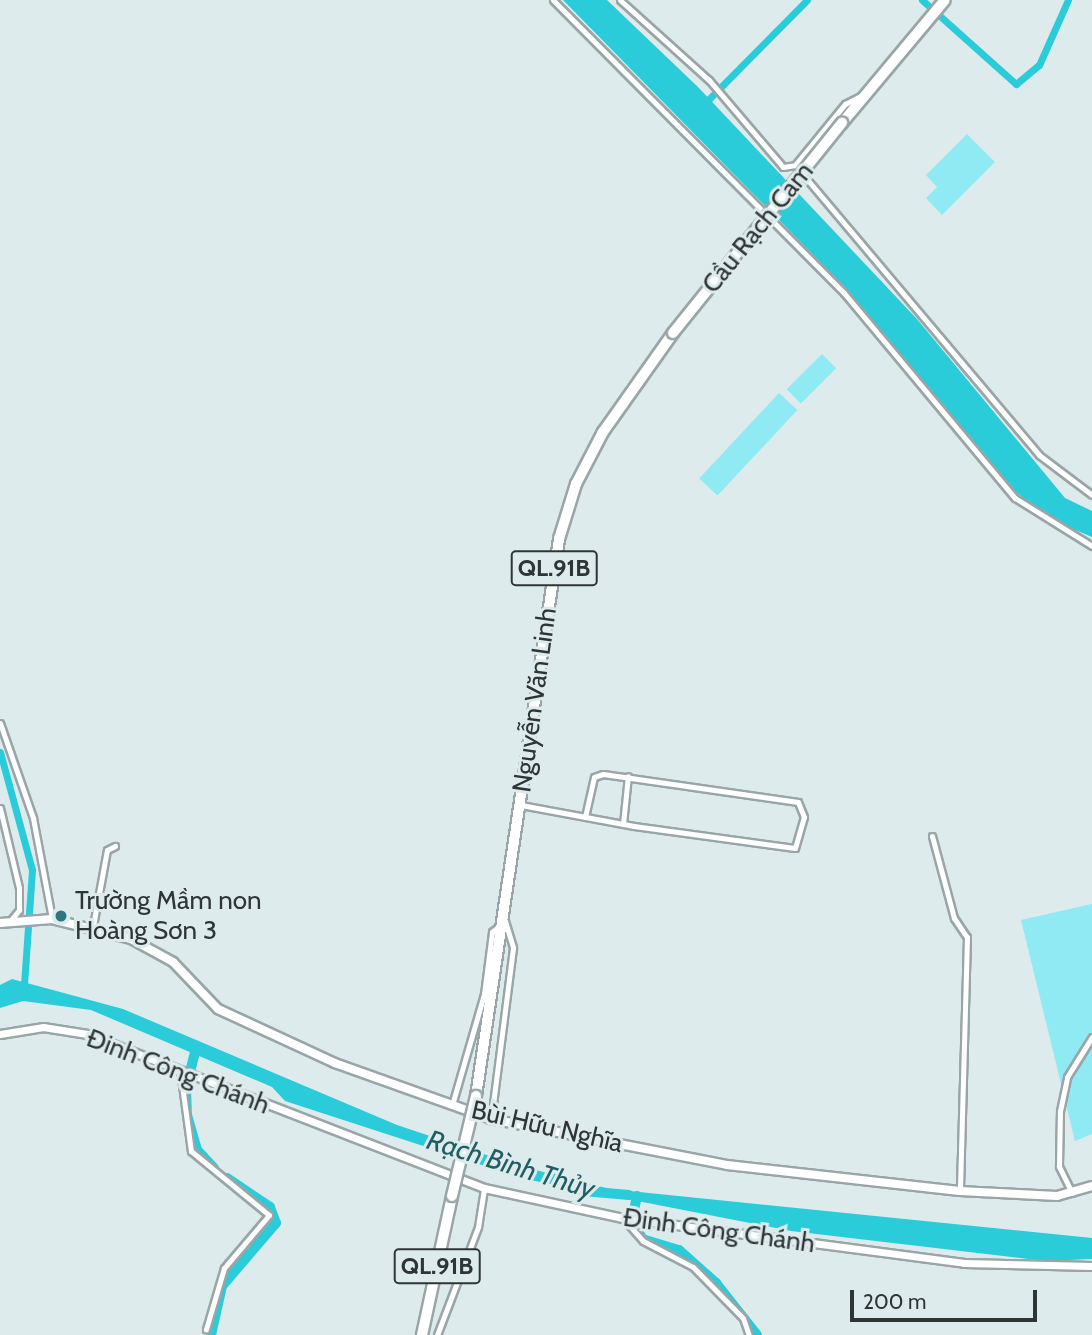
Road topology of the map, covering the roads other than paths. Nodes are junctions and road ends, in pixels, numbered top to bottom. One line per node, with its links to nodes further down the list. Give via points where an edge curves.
1 (553, 0): 8 (street, via 844,293 1015,498)
2 (620, 0): 5 (street, via 709,80 780,164)
3 (945, 0): 4 (highway, QL.91B)
4 (867, 94): 5 (street, via 845,104); 6 (highway, Cầu Rạch Cam / QL.91B, bridge)
5 (795, 165): 7 (street, via 1039,455)
6 (673, 333): 11 (highway, Nguyễn Văn Linh / QL.91B, via 603,432 576,484 545,616)
7 (1092, 495)
8 (1092, 546)
9 (0, 723): 17 (street, via 33,818)
10 (628, 776): 13 (street, via 594,777); 14 (street); 14 (street, via 798,802 804,817 795,848)
11 (521, 804): 13 (street); 18 (highway, Nguyễn Văn Linh / QL.91B)
12 (0, 808): 19 (street, via 19,888 16,916)
13 (585, 817): 14 (street)
14 (623, 824)
15 (932, 835): 28 (street, via 954,918 967,940)
16 (115, 846): 20 (street, via 107,850)
17 (48, 919): 19 (main road, Bùi Hữu Nghĩa); 20 (main road, Bùi Hữu Nghĩa)
18 (505, 921): 24 (street, via 492,932 484,994); 25 (street, via 513,948); 33 (highway, Nguyễn Văn Linh / QL.91B, bridge, via 476,1096)
19 (3, 922)
20 (93, 926): 24 (main road, Bùi Hữu Nghĩa, via 173,962 218,1009 335,1063)
21 (0, 1034): 23 (street, Đinh Công Chánh, via 43,1027 86,1034)
22 (1092, 1037): 29 (street, via 1067,1077 1060,1111 1059,1166)
23 (181, 1071): 27 (street, Đinh Công Chánh); 32 (street, via 191,1151 270,1215 224,1268)
24 (452, 1105): 25 (main road, Bùi Hữu Nghĩa)
25 (491, 1119): 28 (main road, Bùi Hữu Nghĩa, via 727,1164)
26 (1092, 1186): 29 (main road, Bùi Hữu Nghĩa)
27 (484, 1188): 30 (street, Đinh Công Chánh); 34 (street, via 478,1227)
28 (960, 1191): 29 (main road, Bùi Hữu Nghĩa)
29 (1072, 1194)
30 (626, 1219): 31 (street, Đinh Công Chánh, via 964,1263); 35 (street, via 643,1241 693,1267 743,1318)
31 (1092, 1266)
32 (206, 1329)
33 (422, 1335)
34 (437, 1335)
35 (749, 1335)

